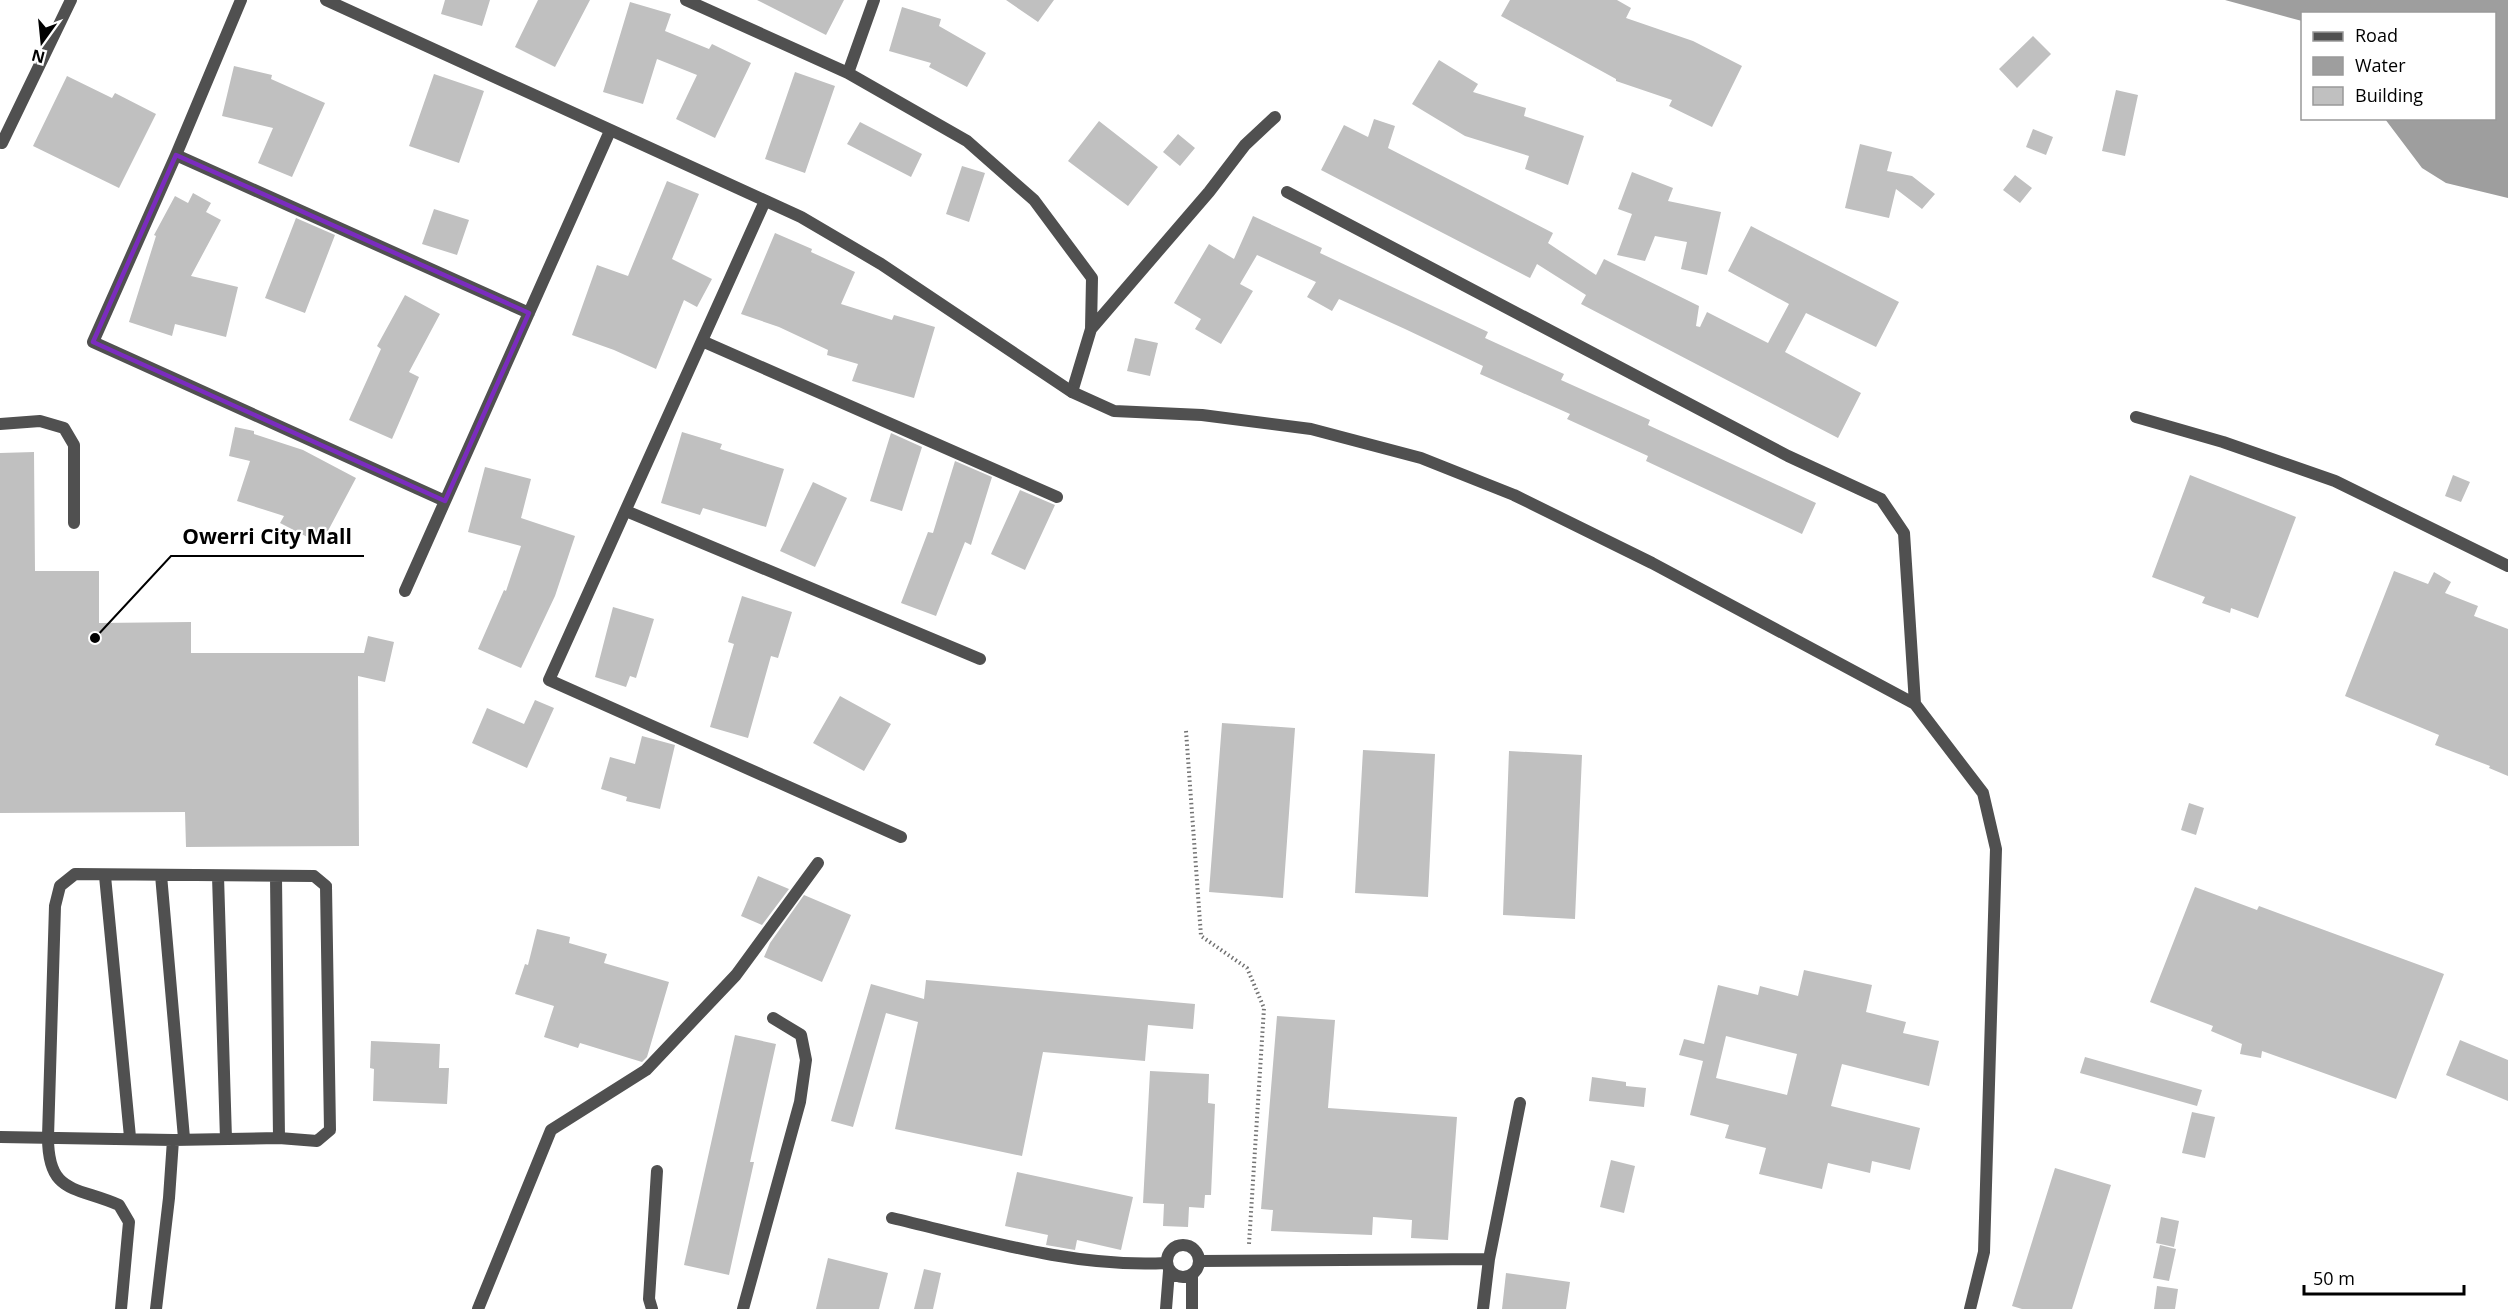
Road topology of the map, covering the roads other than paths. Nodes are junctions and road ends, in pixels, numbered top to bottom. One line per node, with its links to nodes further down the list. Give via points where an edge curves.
1 (70, 0): 9 (street)
2 (241, 0): 10 (street)
3 (326, 0): 8 (street)
4 (686, 0): 6 (street)
5 (874, 0): 6 (street)
6 (848, 73): 14 (street, via 966,141 1034,200 1092,278)
7 (1275, 117): 14 (street, via 1245,145)
8 (610, 131): 12 (street); 13 (street)
9 (2, 143)
10 (176, 155): 13 (street); 20 (street, via 93,342)
11 (1287, 192): 26 (street, via 1757,440 1881,499 1904,533)
12 (765, 201): 15 (street); 16 (street, via 801,217 881,264)
13 (529, 313): 20 (street)
14 (1091, 329): 16 (street)
15 (702, 341): 19 (street); 21 (street)
16 (1072, 392): 26 (street, via 1114,411 1202,415 1311,429 1421,458 1514,495 1652,563)
17 (2136, 417): 23 (street, via 2335,481)
18 (0, 424): 22 (street, via 40,421 64,428 74,445)
19 (1057, 497)
20 (445, 501): 24 (street)
21 (626, 512): 25 (street); 27 (street, via 549,680)
22 (74, 523)
23 (2508, 566)
24 (405, 591)
25 (980, 659)
26 (1915, 704): 55 (street, via 1983,794 1996,849 1984,1252)
27 (901, 837)
28 (818, 862): 49 (street, via 736,975 646,1070 551,1130)
29 (161, 875): 30 (street); 31 (street); 39 (street)
30 (105, 876): 36 (street, via 75,874 60,886); 37 (street)
31 (218, 876): 32 (street); 40 (street)
32 (276, 877): 38 (street); 38 (street, via 314,876 326,886 330,1130 317,1141)
33 (773, 1018): 51 (street, via 801,1035 806,1060 800,1102)
34 (1520, 1103): 43 (street)
35 (0, 1137): 36 (street)
36 (48, 1137): 37 (street); 47 (street, via 48,1160 55,1177 75,1190 119,1205 129,1222)
37 (130, 1137): 39 (street)
38 (279, 1138): 40 (street)
39 (178, 1139): 40 (street); 48 (street)
40 (226, 1139)
41 (657, 1171): 50 (street)
42 (892, 1218): 45 (street, via 1095,1262)
43 (1489, 1258): 44 (street); 54 (street)
44 (1200, 1262): 45 (street, via 1196,1252 1181,1245 1167,1254); 46 (street)
45 (1167, 1267): 46 (street, via 1184,1278); 52 (street)
46 (1192, 1275): 53 (street)
47 (121, 1309)
48 (156, 1309)
49 (478, 1309)
50 (652, 1309)
51 (743, 1309)
52 (1166, 1309)
53 (1192, 1309)
54 (1483, 1309)
55 (1970, 1309)

